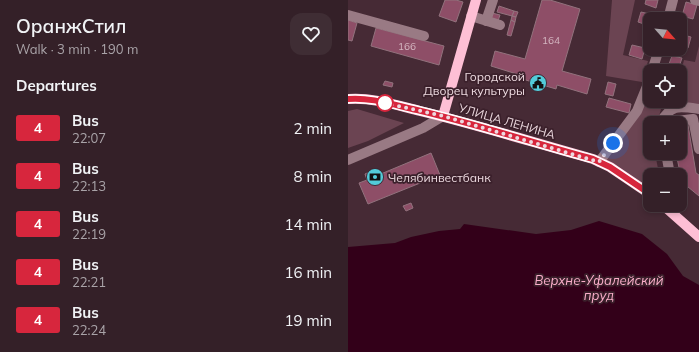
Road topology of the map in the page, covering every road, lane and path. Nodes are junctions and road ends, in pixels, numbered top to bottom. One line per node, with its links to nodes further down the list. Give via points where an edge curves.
1 (476, 0): 8 (main road)
2 (493, 0): 9 (street)
3 (673, 0): 6 (street)
4 (696, 0): 5 (street)
5 (699, 1)
6 (670, 12)
7 (348, 15): 11 (street)
8 (471, 16): 9 (street); 15 (main road)
9 (486, 21): 10 (street)
10 (500, 25)
11 (424, 36)
12 (643, 96): 20 (street, via 637,111)
13 (348, 100): 15 (main road, УЛИЦА ЛЕНИНА, via 361,98)
14 (699, 109): 16 (street, via 674,107)
15 (443, 116): 19 (street, via 423,128); 20 (main road, УЛИЦА ЛЕНИНА)
16 (664, 116)
17 (687, 120): 18 (street, via 694,119)
18 (699, 150)
19 (348, 160)
20 (599, 162): 21 (main road, УЛИЦА ЛЕНИНА)
21 (643, 189)
22 (673, 212): 23 (main road)
23 (699, 237)

